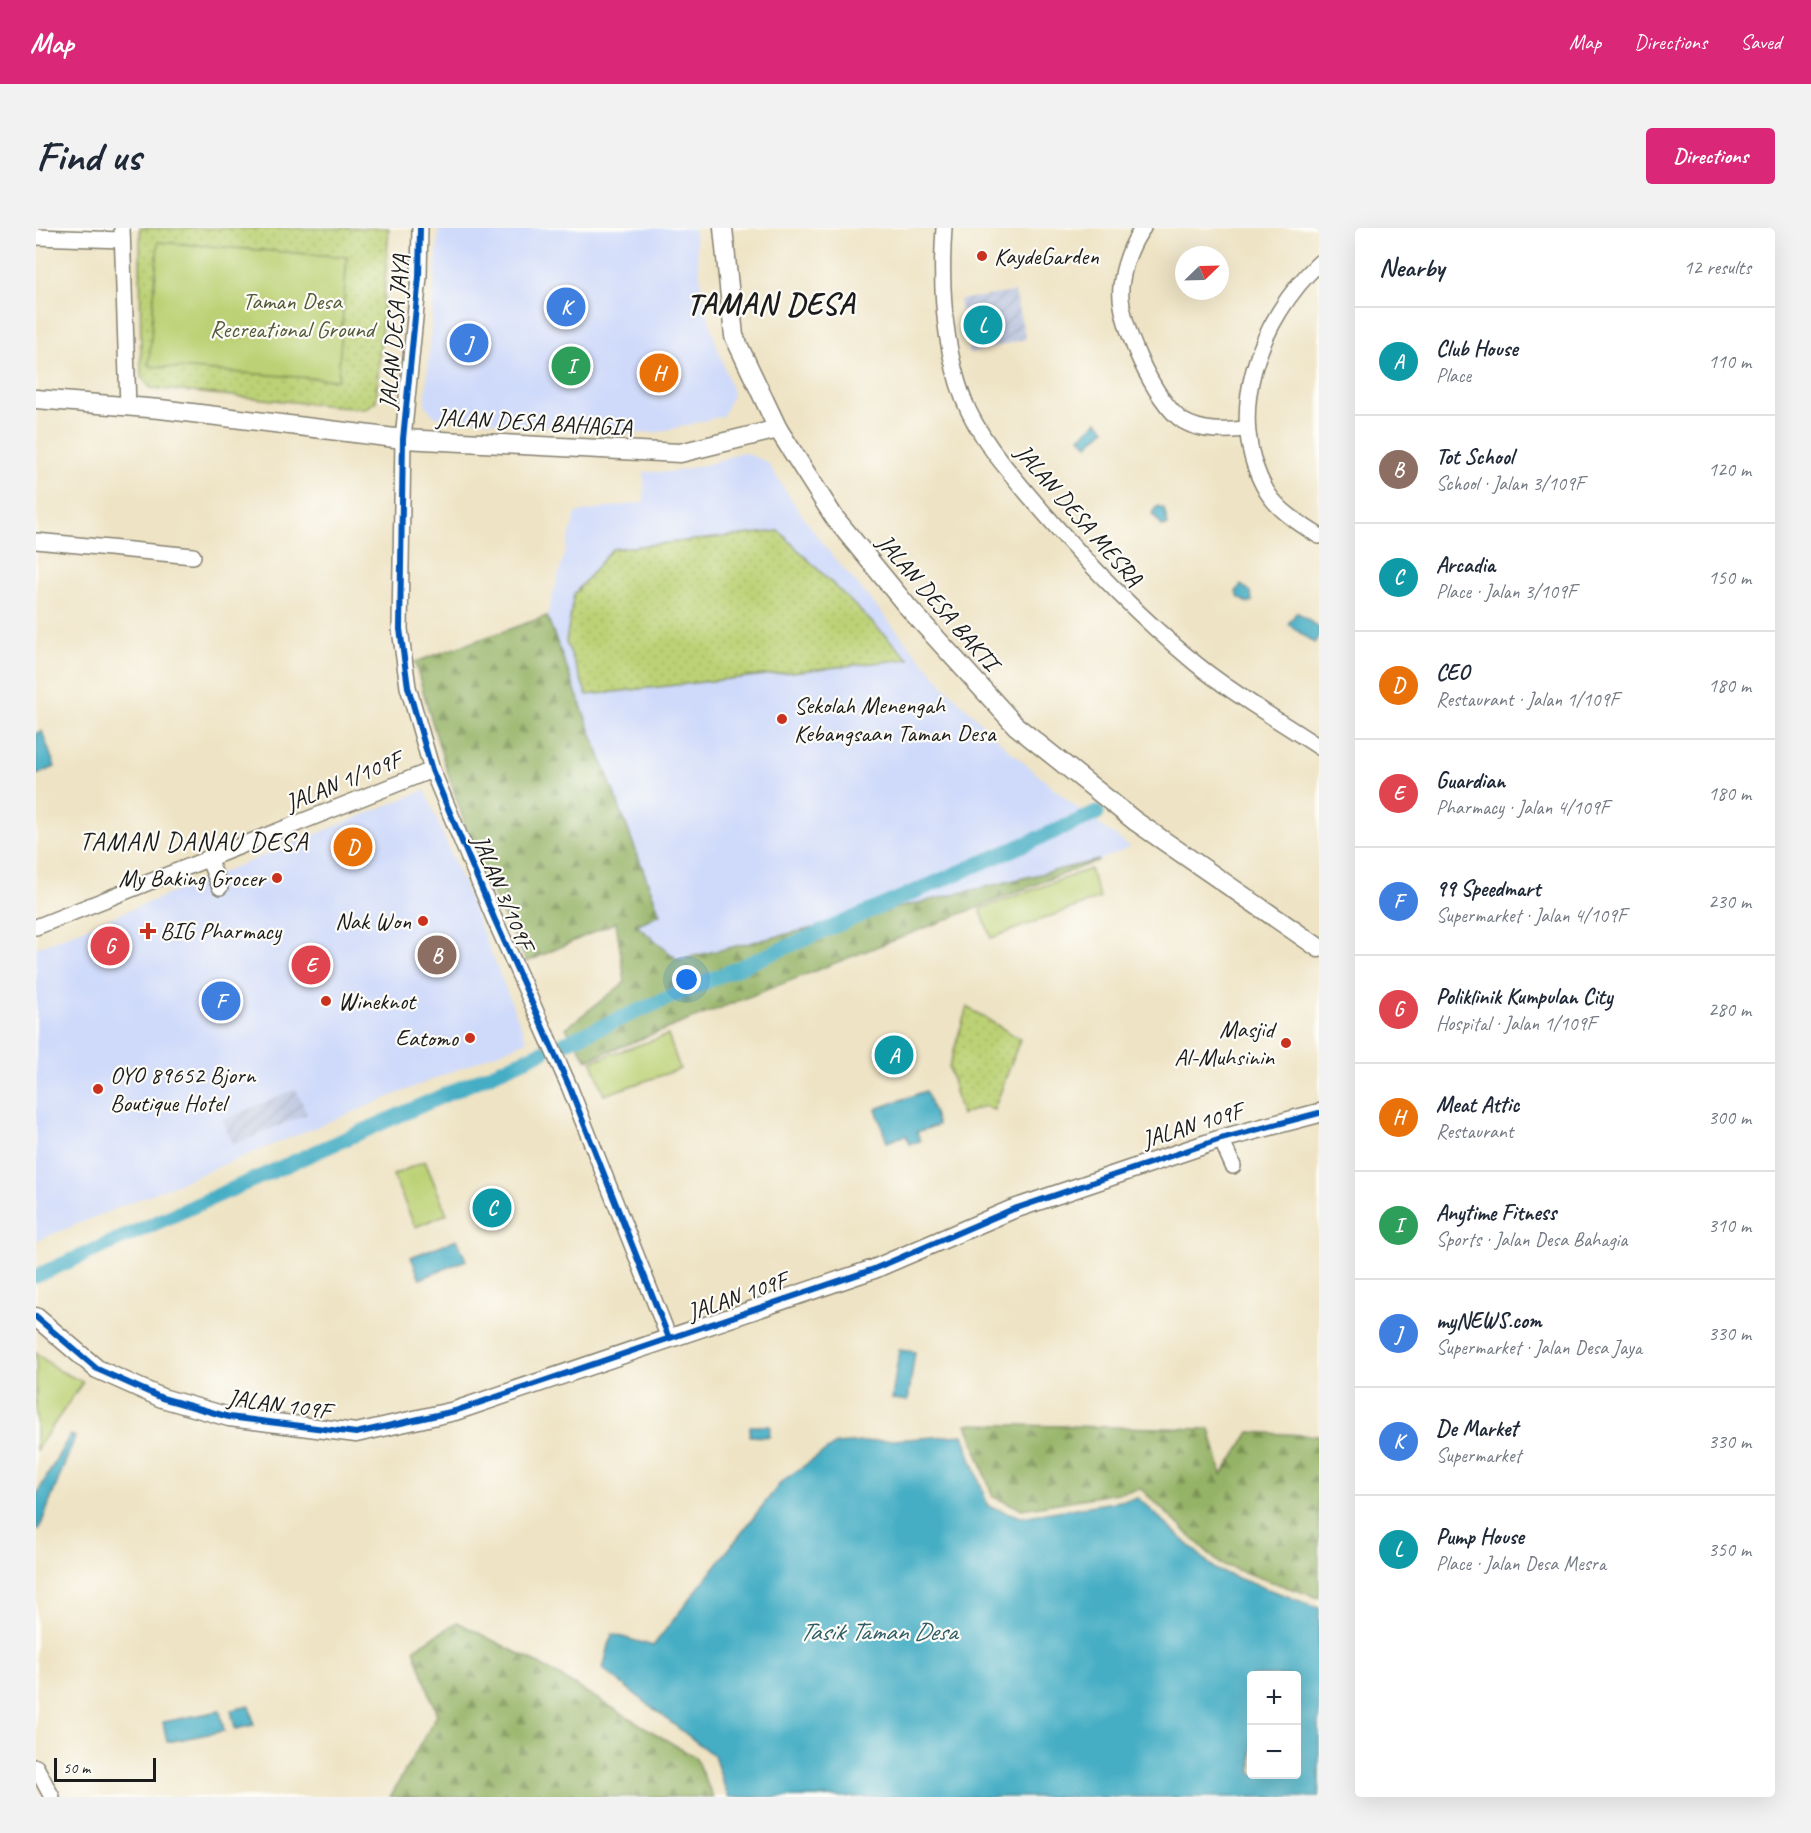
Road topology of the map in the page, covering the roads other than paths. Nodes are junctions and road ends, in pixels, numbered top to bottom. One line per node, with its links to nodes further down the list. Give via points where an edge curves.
1 (420, 228): 12 (street, JALAN DESA JAYA)
2 (723, 228): 10 (street, JALAN DESA BAKTI, via 734,336)
3 (944, 228): 16 (street, JALAN DESA MESRA, via 941,277 949,353 964,400 985,440 1090,567 1139,615 1197,665)
4 (1143, 228): 11 (street, via 1132,243 1120,289 1130,337 1150,382 1183,420 1222,432)
5 (122, 234): 6 (street); 9 (street)
6 (36, 237)
7 (1319, 263): 11 (street, via 1280,306 1249,392)
8 (36, 399): 9 (street, JALAN DESA BAHAGIA)
9 (128, 407): 12 (street, JALAN DESA BAHAGIA)
10 (778, 429): 12 (street, JALAN DESA BAHAGIA, via 680,453); 21 (street, JALAN DESA BAKTI, via 834,517 907,606 1016,726 1135,821)
11 (1245, 429): 13 (street, via 1267,493 1292,520)
12 (403, 439): 17 (street, JALAN 3/109F, via 400,629 408,687)
13 (1319, 536)
14 (36, 542): 15 (street)
15 (193, 556)
16 (1319, 747)
17 (432, 770): 18 (street, JALAN 1/109F); 26 (street, JALAN 3/109F, via 570,1086)
18 (208, 858): 19 (street); 20 (street, JALAN 1/109F)
19 (220, 887)
20 (36, 927)
21 (1319, 948)
22 (1319, 1113): 23 (street, JALAN 109F)
23 (1221, 1139): 24 (street); 26 (street, JALAN 109F, via 1011,1210 874,1269)
24 (1233, 1166)
25 (36, 1317): 26 (street, JALAN 109F, via 97,1369 162,1398 229,1417 356,1433 455,1411)
26 (669, 1338)
27 (36, 1767): 28 (street)
28 (52, 1797)

